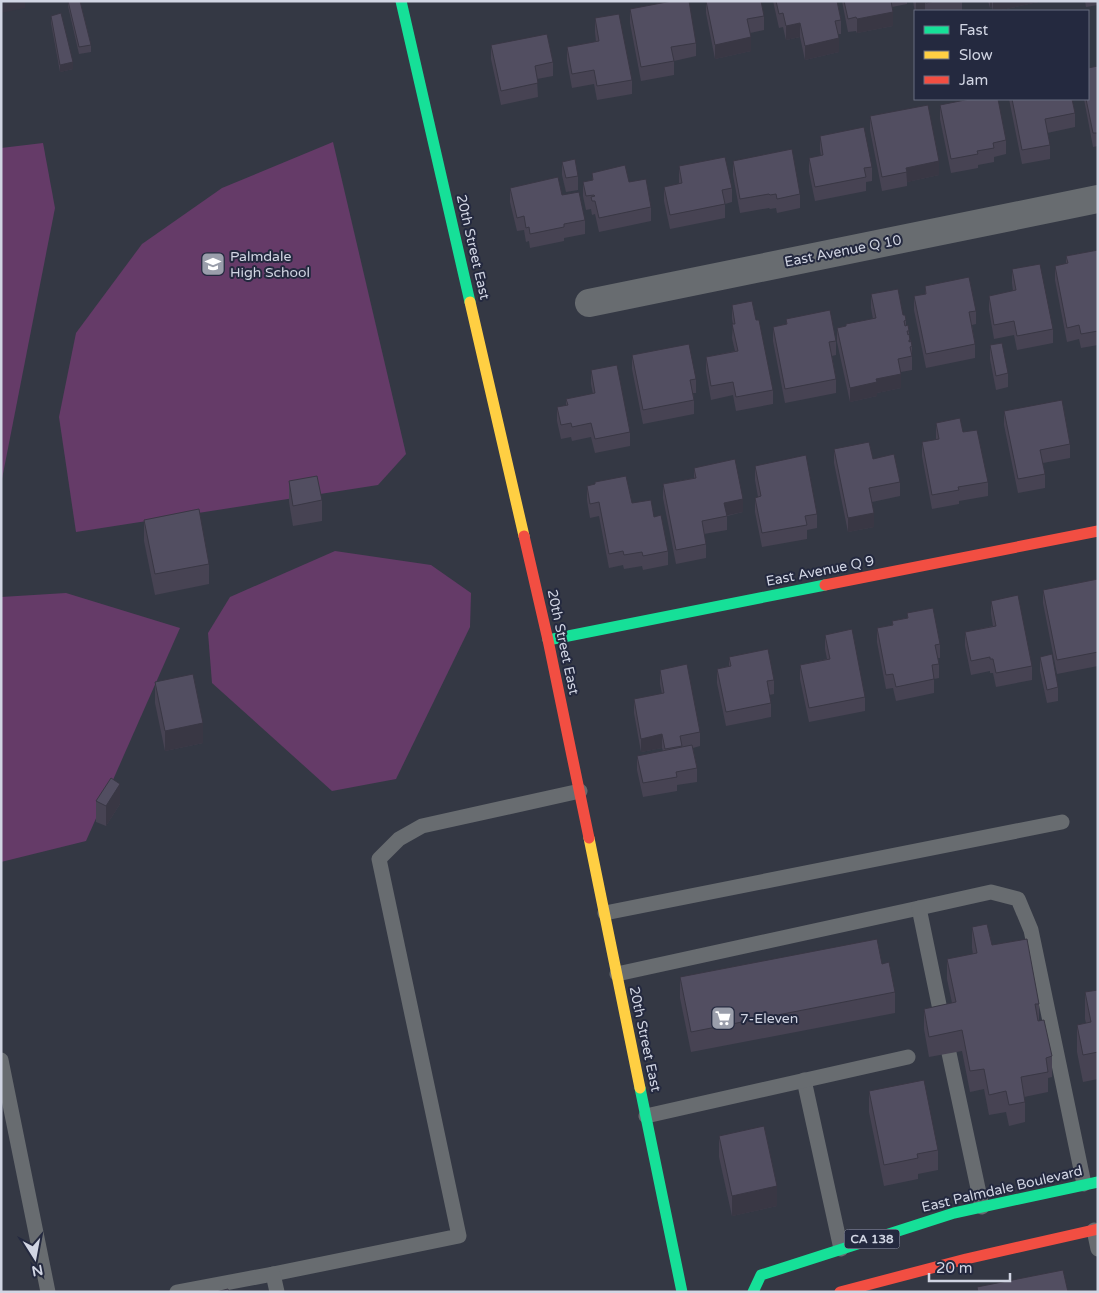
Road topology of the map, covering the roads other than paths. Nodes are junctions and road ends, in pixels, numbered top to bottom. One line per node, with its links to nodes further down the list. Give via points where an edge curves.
1 (404, 2): 5 (main road, 20th Street East)
2 (1098, 200): 3 (street, East Avenue Q 10)
3 (589, 302)
4 (1098, 531): 5 (main road, East Avenue Q 9)
5 (548, 640): 6 (main road, 20th Street East)
6 (580, 791): 9 (main road, 20th Street East); 22 (lane, via 422,826 399,839 379,859 459,1236)
7 (1062, 822): 9 (lane)
8 (919, 908): 10 (lane); 11 (lane); 17 (lane, via 991,892 1018,899 1031,930)
9 (604, 913): 10 (main road, 20th Street East)
10 (617, 974): 16 (main road, 20th Street East)
11 (943, 1025)
12 (949, 1054): 18 (lane)
13 (908, 1057): 15 (lane)
14 (1, 1060): 24 (lane)
15 (804, 1080): 16 (lane); 20 (lane)
16 (646, 1116): 27 (main road, 20th Street East)
17 (1091, 1183): 18 (main road, East Palmdale Boulevard / CA 138)
18 (982, 1207): 20 (main road, East Palmdale Boulevard / CA 138)
19 (1096, 1228): 21 (lane); 23 (main road, via 966,1258)
20 (841, 1249): 28 (main road, East Palmdale Boulevard / CA 138, via 761,1274)
21 (1098, 1249)
22 (273, 1274): 25 (lane); 26 (lane)
23 (847, 1291)
24 (48, 1292)
25 (177, 1292)
26 (277, 1292)
27 (682, 1292)
28 (753, 1292)

